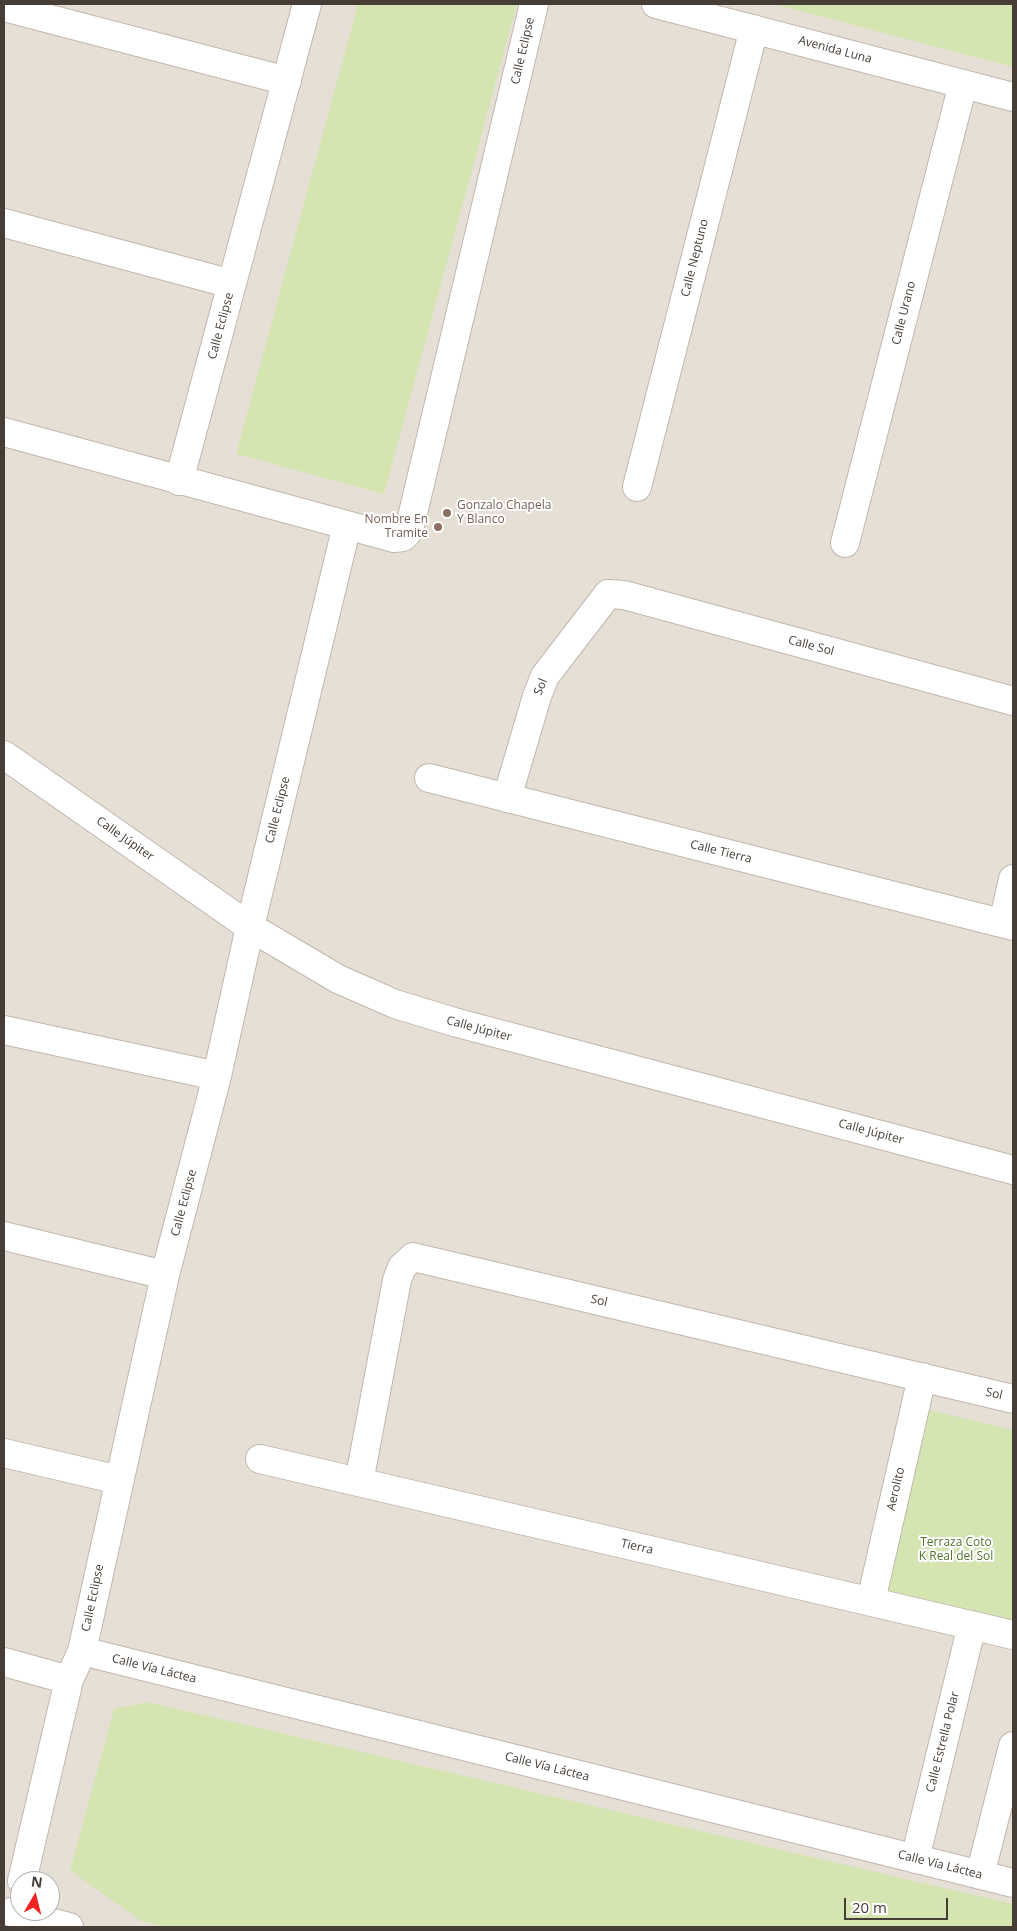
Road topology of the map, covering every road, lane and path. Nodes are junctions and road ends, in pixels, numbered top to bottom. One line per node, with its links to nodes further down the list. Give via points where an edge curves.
1 (308, 4): 6 (street, Calle Eclipse)
2 (534, 4): 14 (street, Calle Eclipse, via 409,530 403,537 394,538)
3 (656, 4): 5 (street, Avenida Luna)
4 (4, 7): 6 (street)
5 (754, 29): 7 (street, Avenida Luna); 13 (street, Calle Neptuno)
6 (286, 81): 10 (street, Calle Eclipse)
7 (963, 84): 8 (street, Avenida Luna); 15 (street, Calle Urano)
8 (1013, 97)
9 (4, 223): 10 (street)
10 (232, 284): 12 (street, Calle Eclipse)
11 (4, 432): 12 (street)
12 (179, 481): 14 (street, Calle Eclipse)
13 (637, 486)
14 (347, 525): 23 (street, Calle Eclipse)
15 (845, 543)
16 (608, 594): 17 (street, Calle Sol, via 624,595); 20 (street, Sol, via 544,676)
17 (1013, 701)
18 (4, 755): 23 (street, Calle Júpiter)
19 (428, 778): 20 (street, Calle Tierra)
20 (507, 798): 22 (street, Calle Tierra)
21 (1013, 879): 22 (street)
22 (1008, 924)
23 (250, 927): 25 (street, Calle Eclipse); 26 (street, Calle Júpiter, via 338,980 395,1004)
24 (4, 1030): 25 (street)
25 (217, 1076): 28 (street, Calle Eclipse)
26 (1013, 1170)
27 (4, 1236): 28 (street)
28 (165, 1274): 33 (street, Calle Eclipse)
29 (922, 1378): 30 (street, Sol); 34 (street, Sol, via 413,1258 402,1267 397,1280); 35 (street, Aerolito)
30 (1013, 1399)
31 (4, 1453): 33 (street)
32 (260, 1458): 34 (street, Tierra)
33 (119, 1480): 38 (street, Calle Eclipse)
34 (358, 1482): 35 (street, Tierra)
35 (871, 1601): 36 (street, Tierra)
36 (972, 1625): 37 (street, Tierra); 42 (street, Calle Estrella Polar)
37 (1013, 1634)
38 (82, 1651): 40 (street, Calle Eclipse); 42 (street, Calle Vía Láctea)
39 (4, 1662): 40 (street)
40 (70, 1680): 43 (street, Calle Eclipse)
41 (1013, 1746): 44 (street)
42 (915, 1859): 44 (street, Calle Vía Láctea)
43 (19, 1871)
44 (980, 1875): 45 (street, Calle Vía Láctea)
45 (1013, 1883)
46 (9, 1920): 47 (street)
47 (69, 1927)

